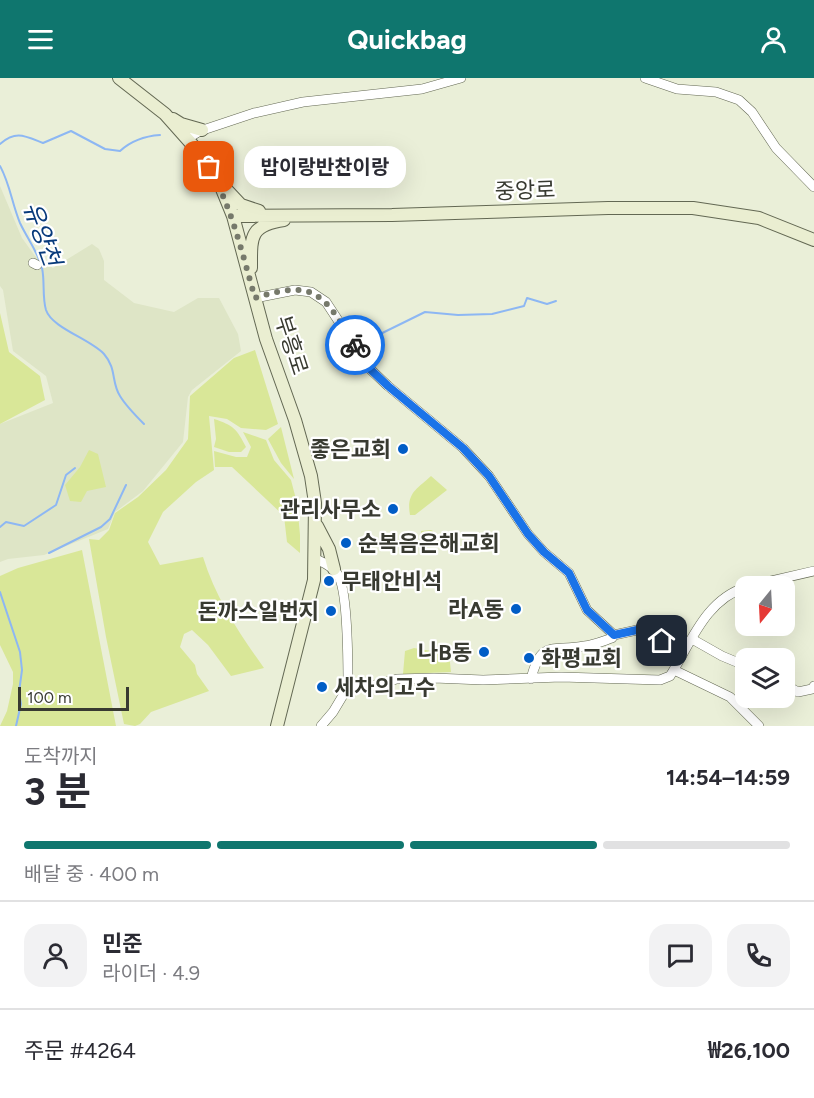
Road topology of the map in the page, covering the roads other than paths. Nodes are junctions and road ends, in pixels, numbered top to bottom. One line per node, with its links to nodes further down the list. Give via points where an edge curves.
1 (119, 78): 4 (main road, 부흥로)
2 (461, 78): 5 (street, via 422,89 303,102)
3 (645, 78): 8 (street, via 668,87 716,92 740,100 776,148)
4 (165, 114): 5 (main road); 6 (main road, 부흥로)
5 (202, 130): 6 (street)
6 (187, 138): 7 (main road, 부흥로)
7 (215, 177): 9 (main road, via 241,205); 11 (main road, 부흥로)
8 (814, 187)
9 (287, 215): 10 (main road, 중앙로); 11 (main road, 중앙로)
10 (325, 215): 12 (main road, 중앙로, via 693,208 759,218); 13 (main road, via 280,220 257,231 250,243)
11 (233, 216): 13 (main road, 부흥로)
12 (814, 240)
13 (251, 285): 14 (main road, 부흥로)
14 (255, 298): 15 (main road, 부흥로, via 305,453); 21 (street, via 295,290 312,292 326,302 370,369 463,448 489,476 528,534 569,573 587,610)
15 (315, 521): 16 (main road, 부흥로); 17 (main road)
16 (316, 560): 17 (street); 30 (main road, 부흥로)
17 (334, 569): 28 (street, via 343,594)
18 (814, 571): 19 (street)
19 (793, 576)
20 (735, 591): 22 (street, via 714,605)
21 (614, 635): 23 (street, via 637,630); 26 (street, via 584,646 546,650 538,658)
22 (692, 639): 23 (street); 24 (street)
23 (684, 649): 25 (street)
24 (735, 661)
25 (674, 670): 26 (street, via 670,676 649,681); 32 (street, via 730,697)
26 (531, 679): 28 (street, via 397,679 367,687)
27 (814, 686): 29 (street)
28 (348, 687): 31 (street)
29 (795, 690)
30 (277, 726)
31 (321, 726)
32 (759, 726)

